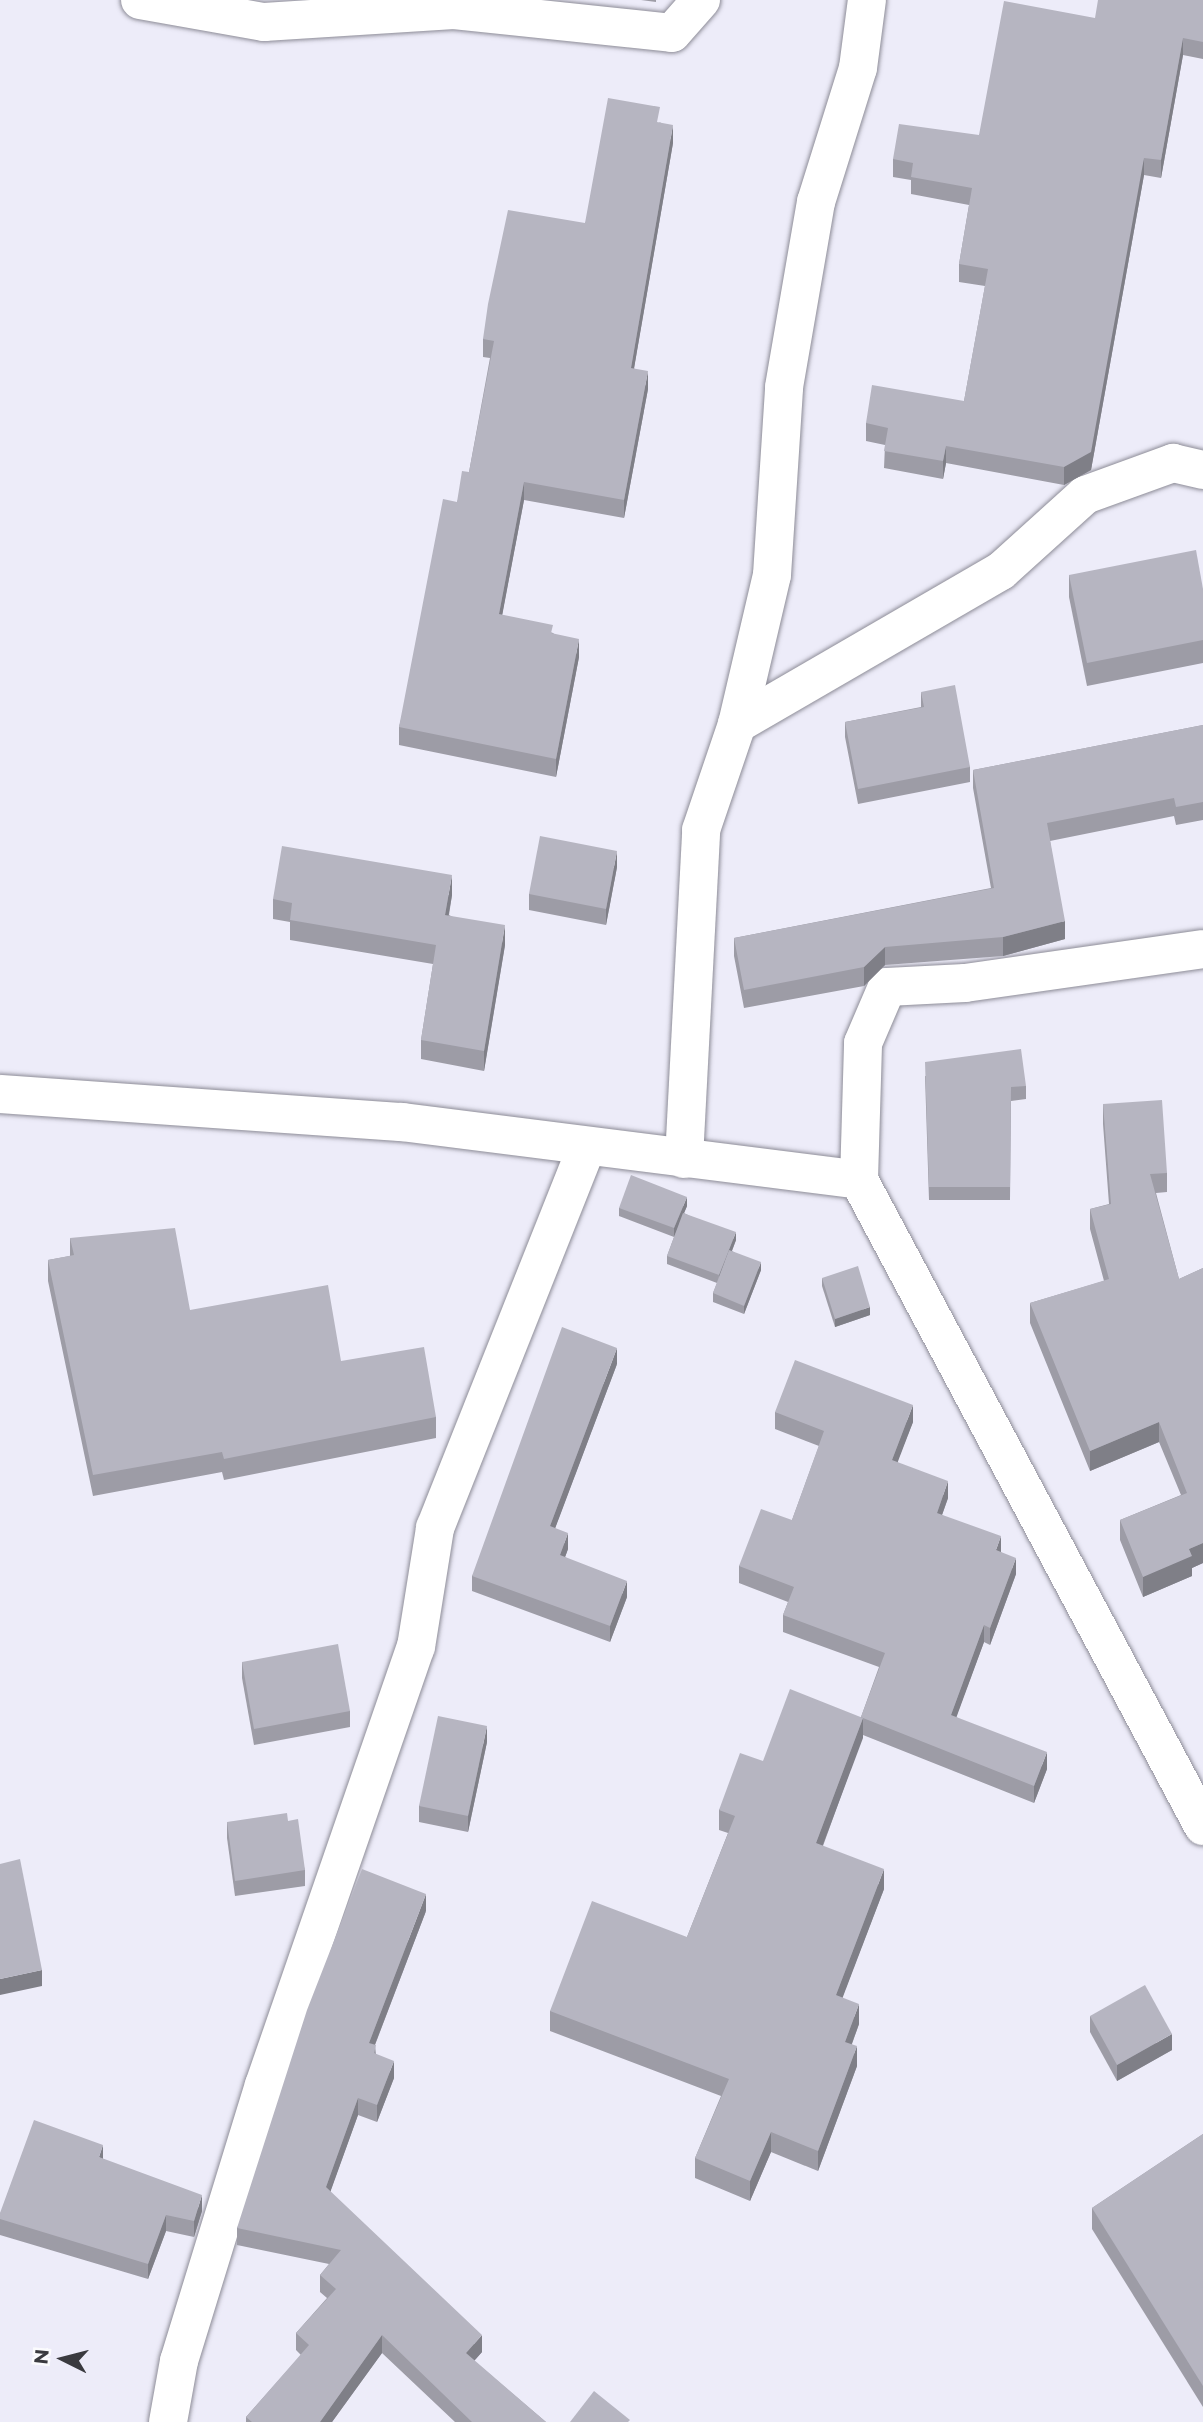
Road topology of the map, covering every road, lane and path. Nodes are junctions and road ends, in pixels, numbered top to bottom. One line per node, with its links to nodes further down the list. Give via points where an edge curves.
1 (140, 0): 2 (street, via 264,22 454,10 672,33)
2 (701, 0)
3 (867, 0): 5 (street, via 858,68 816,202 785,387 772,575)
4 (1203, 470): 5 (street, via 1173,463 1085,495 1002,571)
5 (737, 724): 9 (street, via 701,830)
6 (1203, 949): 10 (street, via 965,983 887,986 863,1044)
7 (0, 1094): 8 (street, via 402,1122)
8 (587, 1147): 9 (street); 12 (street, via 435,1528 416,1647 264,2085 178,2361)
9 (684, 1159): 10 (street)
10 (859, 1180): 11 (street)
11 (1203, 1826)
12 (168, 2422)

